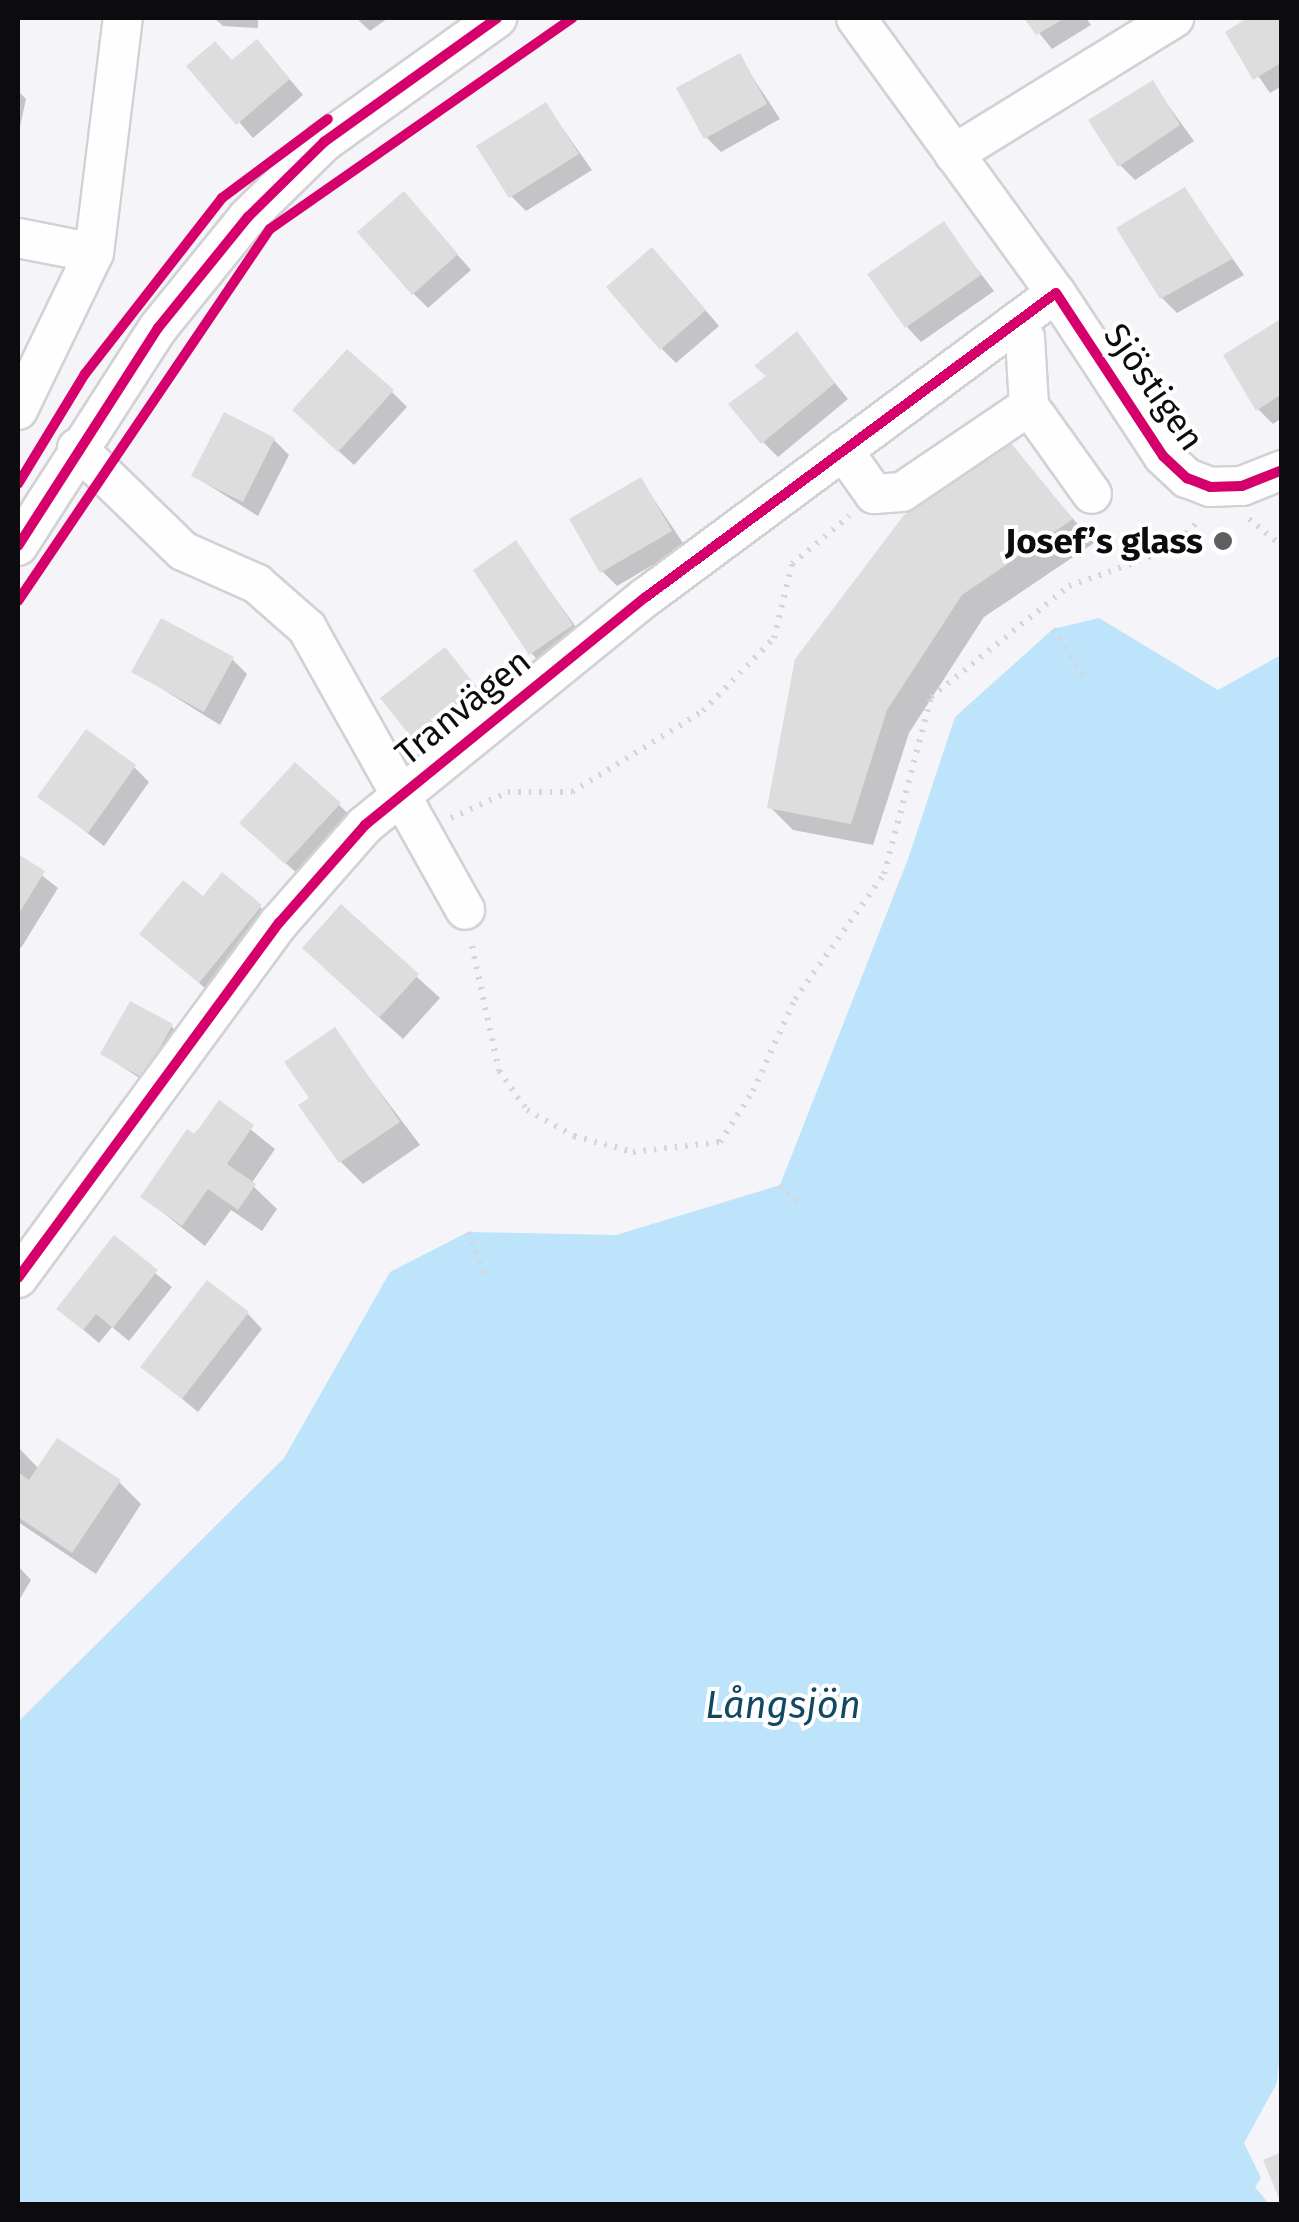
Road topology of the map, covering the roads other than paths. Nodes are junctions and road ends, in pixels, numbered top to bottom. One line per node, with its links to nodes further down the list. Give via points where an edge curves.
1 (123, 18): 7 (street)
2 (497, 18): 12 (street, via 400,82 273,191 158,328)
3 (856, 18): 5 (street, Sjöstigen)
4 (1174, 18): 5 (street)
5 (954, 154): 8 (street, Sjöstigen)
6 (18, 238): 7 (street)
7 (94, 253): 11 (street)
8 (1056, 293): 9 (street, Tranvägen); 14 (street, Sjöstigen, via 1163,456 1186,478 1242,486)
9 (1014, 324): 10 (street, via 1025,338); 13 (street, Tranvägen)
10 (1029, 406): 13 (street, via 902,492 874,494); 15 (street)
11 (18, 410)
12 (76, 448): 16 (street); 17 (street, via 184,552 257,584 306,628)
13 (844, 450): 17 (street, Tranvägen)
14 (1282, 470)
15 (1092, 494)
16 (18, 546)
17 (402, 792): 18 (street); 19 (street, Tranvägen, via 279,923)
18 (465, 910)
19 (18, 1278)

